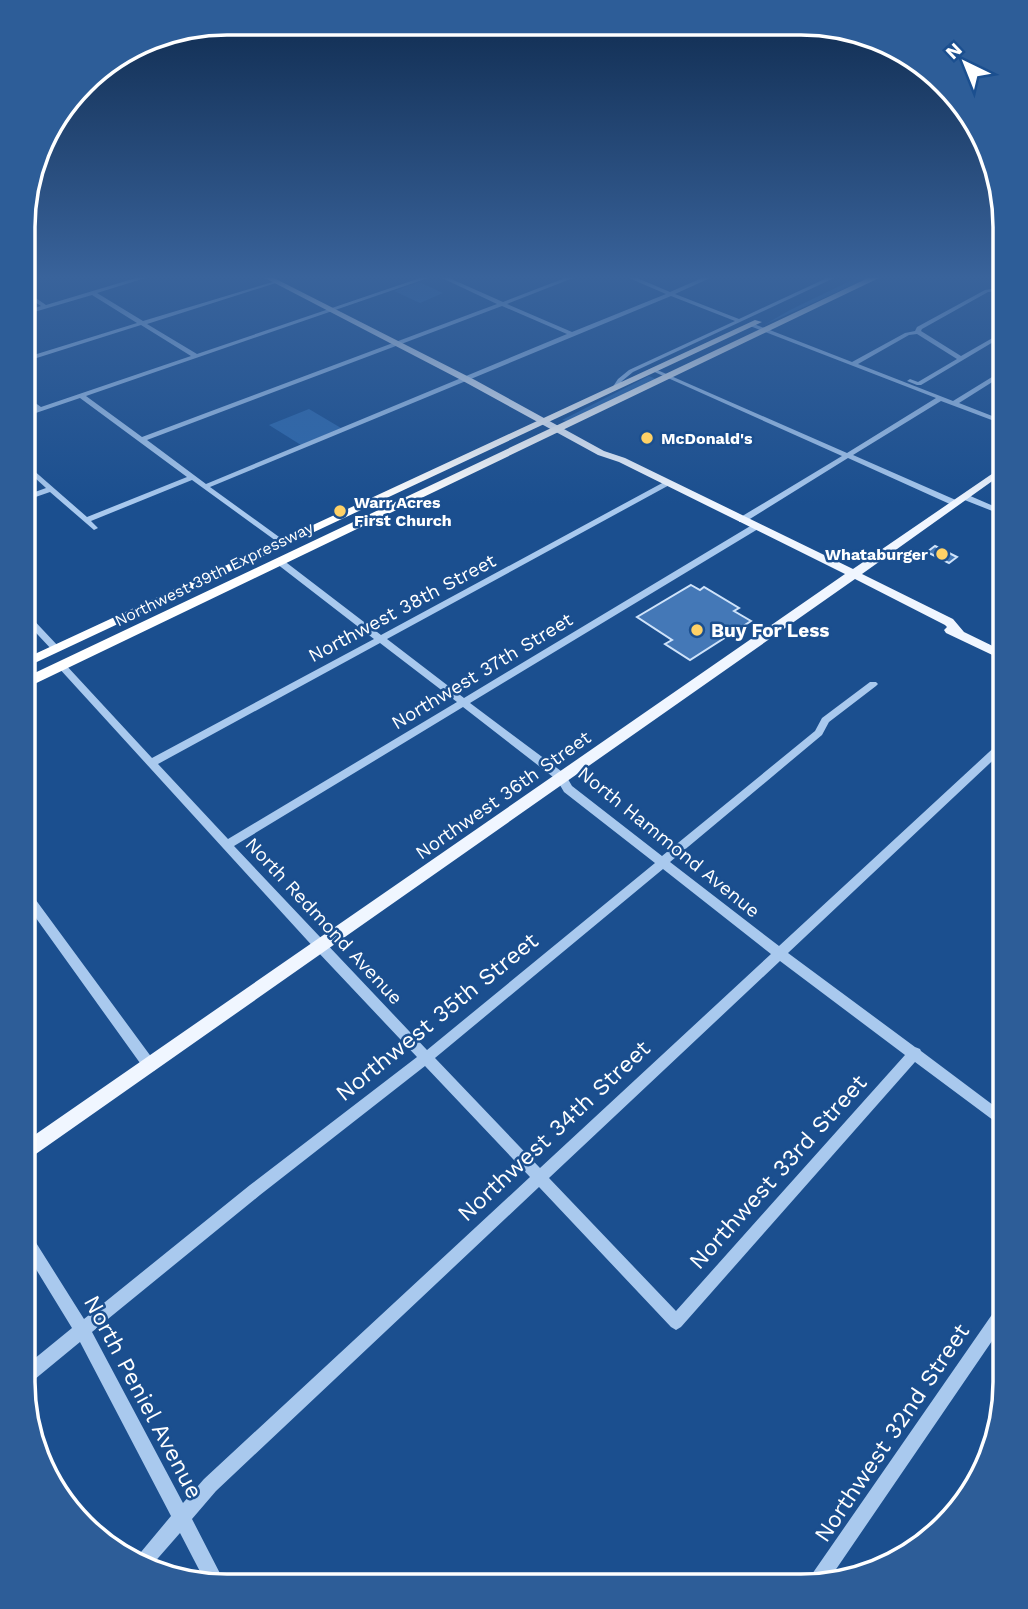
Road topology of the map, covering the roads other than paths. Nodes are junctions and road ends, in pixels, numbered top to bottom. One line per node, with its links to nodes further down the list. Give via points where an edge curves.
1 (191, 353): 14 (street)
2 (208, 353): 14 (street)
3 (375, 353): 32 (street)
4 (413, 353): 20 (main road)
5 (529, 353): 20 (street)
6 (670, 353): 23 (street, Northwest 39th Expressway, via 631,371)
7 (690, 353): 18 (highway, Northwest 39th Expressway)
8 (718, 353): 19 (highway, Northwest 39th Expressway)
9 (825, 353): 15 (street)
10 (844, 353): 15 (street)
11 (872, 353): 17 (street)
12 (952, 353): 16 (street)
13 (971, 353): 16 (street)
14 (197, 357): 24 (street)
15 (836, 357): 17 (street)
16 (961, 359): 22 (street)
17 (855, 362): 22 (street)
18 (653, 370): 19 (street); 23 (highway, Northwest 39th Expressway)
19 (667, 377): 31 (highway, Northwest 39th Expressway); 33 (street)
20 (466, 379): 31 (main road); 38 (street)
21 (993, 379): 26 (street)
22 (916, 386): 25 (street)
23 (615, 388): 31 (highway, Northwest 39th Expressway)
24 (82, 396): 28 (street); 32 (street)
25 (941, 398): 26 (street); 33 (street)
26 (954, 403): 30 (street)
27 (35, 406): 28 (street)
28 (40, 410): 29 (street)
29 (35, 412)
30 (993, 418)
31 (554, 424): 37 (main road, via 601,453); 47 (highway, Northwest 39th Expressway); 49 (highway, Northwest 39th Expressway)
32 (141, 440): 36 (street)
33 (848, 457): 41 (street); 44 (street)
34 (35, 475): 39 (street)
35 (993, 477): 41 (main road, Northwest 36th Street)
36 (191, 478): 38 (street); 43 (street)
37 (669, 483): 44 (main road); 55 (street, Northwest 38th Street)
38 (204, 487): 47 (street)
39 (50, 489): 40 (street); 43 (street)
40 (35, 495)
41 (960, 500): 42 (street); 51 (main road, Northwest 36th Street)
42 (993, 510)
43 (86, 520): 46 (street)
44 (742, 520): 45 (main road)
45 (755, 527): 51 (main road); 62 (street, Northwest 37th Street)
46 (94, 528)
47 (283, 544): 48 (highway, Northwest 39th Expressway); 49 (highway)
48 (266, 551): 50 (highway); 52 (highway, Northwest 39th Expressway)
49 (296, 554): 50 (highway, Northwest 39th Expressway)
50 (280, 562): 53 (highway, Northwest 39th Expressway); 55 (street, North Hammond Avenue)
51 (852, 577): 57 (main road); 65 (main road, Northwest 36th Street)
52 (172, 596): 53 (highway); 56 (highway, Northwest 39th Expressway)
53 (184, 607): 59 (highway, Northwest 39th Expressway)
54 (35, 627): 56 (street)
55 (381, 639): 62 (street, North Hammond Avenue); 64 (street, Northwest 38th Street)
56 (56, 649): 58 (highway, Northwest 39th Expressway); 59 (highway)
57 (993, 651)
58 (35, 659)
59 (62, 666): 60 (highway, Northwest 39th Expressway); 64 (street, North Redmond Avenue)
60 (35, 679)
61 (873, 684): 67 (street, Northwest 35th Street, via 825,720 819,733)
62 (464, 703): 65 (street, North Hammond Avenue); 66 (street, Northwest 37th Street)
63 (993, 754): 70 (street, Northwest 34th Street)
64 (151, 763): 66 (street, North Redmond Avenue)
65 (561, 777): 67 (street, North Hammond Avenue, via 568,789); 69 (main road, Northwest 36th Street)
66 (227, 845): 69 (street, North Redmond Avenue)
67 (663, 862): 70 (street, North Hammond Avenue); 72 (street, Northwest 35th Street)
68 (35, 908): 73 (street)
69 (321, 947): 72 (street, North Redmond Avenue); 73 (main road, Northwest 36th Street)
70 (780, 954): 71 (street, North Hammond Avenue); 76 (street, Northwest 34th Street)
71 (915, 1053): 74 (street, North Hammond Avenue); 78 (street, Northwest 33rd Street)
72 (426, 1058): 76 (street, North Redmond Avenue); 80 (street, Northwest 35th Street)
73 (150, 1066): 75 (main road, Northwest 36th Street)
74 (993, 1113)
75 (35, 1146)
76 (541, 1177): 78 (street, North Redmond Avenue); 82 (street, Northwest 34th Street, via 210,1485)
77 (35, 1254): 80 (street, North Peniel Avenue)
78 (676, 1322)
79 (993, 1325): 85 (street, Northwest 32nd Street)
80 (82, 1331): 81 (street, Northwest 35th Street); 82 (street, North Peniel Avenue)
81 (35, 1368)
82 (182, 1520): 83 (street, Northwest 34th Street); 84 (street, North Peniel Avenue)
83 (148, 1557)
84 (211, 1573)
85 (823, 1573)

